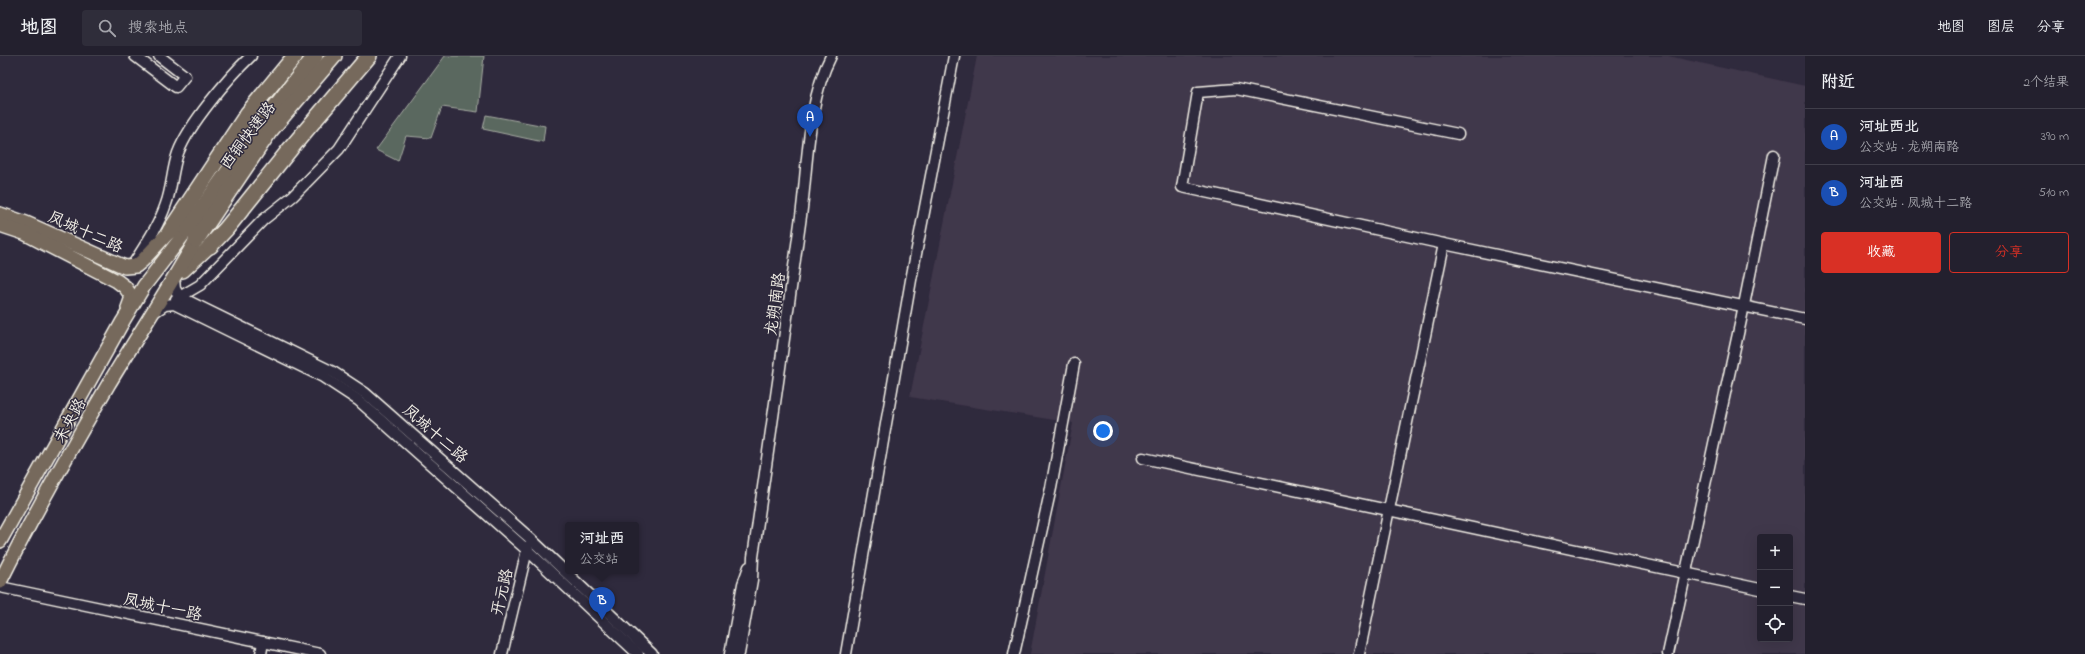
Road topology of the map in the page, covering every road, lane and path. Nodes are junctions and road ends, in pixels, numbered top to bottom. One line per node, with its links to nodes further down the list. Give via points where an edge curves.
1 (135, 56): 2 (street, via 176,87 186,76)
2 (159, 56)
3 (251, 56): 19 (street, via 203,111 188,134 178,154 167,203 156,228)
4 (294, 56): 15 (highway, via 248,113)
5 (315, 56): 16 (highway, 西铜快速路, via 261,125)
6 (334, 56): 16 (highway, 西铜快速路, via 269,132)
7 (370, 56): 18 (highway)
8 (400, 56): 22 (street, via 339,149 293,196 263,220 200,284)
9 (831, 56): 34 (street, 龙朔南路, via 826,65 812,116 804,198)
10 (954, 56): 51 (street, via 911,280)
11 (1458, 134): 17 (street, via 1236,89 1198,92 1182,187)
12 (1774, 155): 24 (street)
13 (0, 214): 19 (main road, 凤城十二路, via 125,267)
14 (0, 225): 27 (main road, 凤城十二路, via 24,233 125,287 132,297)
15 (170, 231): 19 (main road, 凤城十二路, via 142,262); 21 (main road)
16 (191, 235): 20 (main road); 21 (main road)
17 (1444, 244): 24 (street); 30 (street)
18 (210, 246): 20 (main road)
19 (133, 266)
20 (174, 279): 22 (street); 25 (main road, 未央路)
21 (144, 286): 27 (main road, 未央路)
22 (180, 297): 23 (street); 31 (street, 凤城十二路, via 333,372 366,393)
23 (165, 305): 25 (street); 33 (street, 凤城十二路, via 174,304 236,333 323,377 358,400)
24 (1744, 306): 26 (street); 37 (street)
25 (152, 313): 38 (main road, 未央路, via 25,532)
26 (1805, 319)
27 (123, 321): 32 (main road, 未央路)
28 (1074, 364): 52 (street, via 1051,488)
29 (1143, 458): 30 (street)
30 (1389, 511): 37 (street); 53 (street)
31 (529, 538): 33 (street, 开元路); 35 (street, 凤城十二路)
32 (0, 540)
33 (527, 550): 46 (street, 开元路); 47 (street, 凤城十二路)
34 (753, 557): 49 (street, 龙朔南路, via 743,584); 50 (street, 龙朔南路, via 752,580)
35 (565, 572)
36 (567, 574): 48 (street, 凤城十二路)
37 (1685, 574): 40 (street); 54 (street)
38 (0, 582)
39 (0, 587): 43 (street, 凤城十一路)
40 (1757, 588)
41 (1793, 597): 42 (street)
42 (1805, 599)
43 (263, 642): 44 (street); 45 (street, 凤城十一路)
44 (261, 654)
45 (320, 654)
46 (502, 654)
47 (638, 654)
48 (652, 654)
49 (730, 654)
50 (739, 654)
51 (846, 654)
52 (1014, 654)
53 (1359, 654)
54 (1668, 654)

